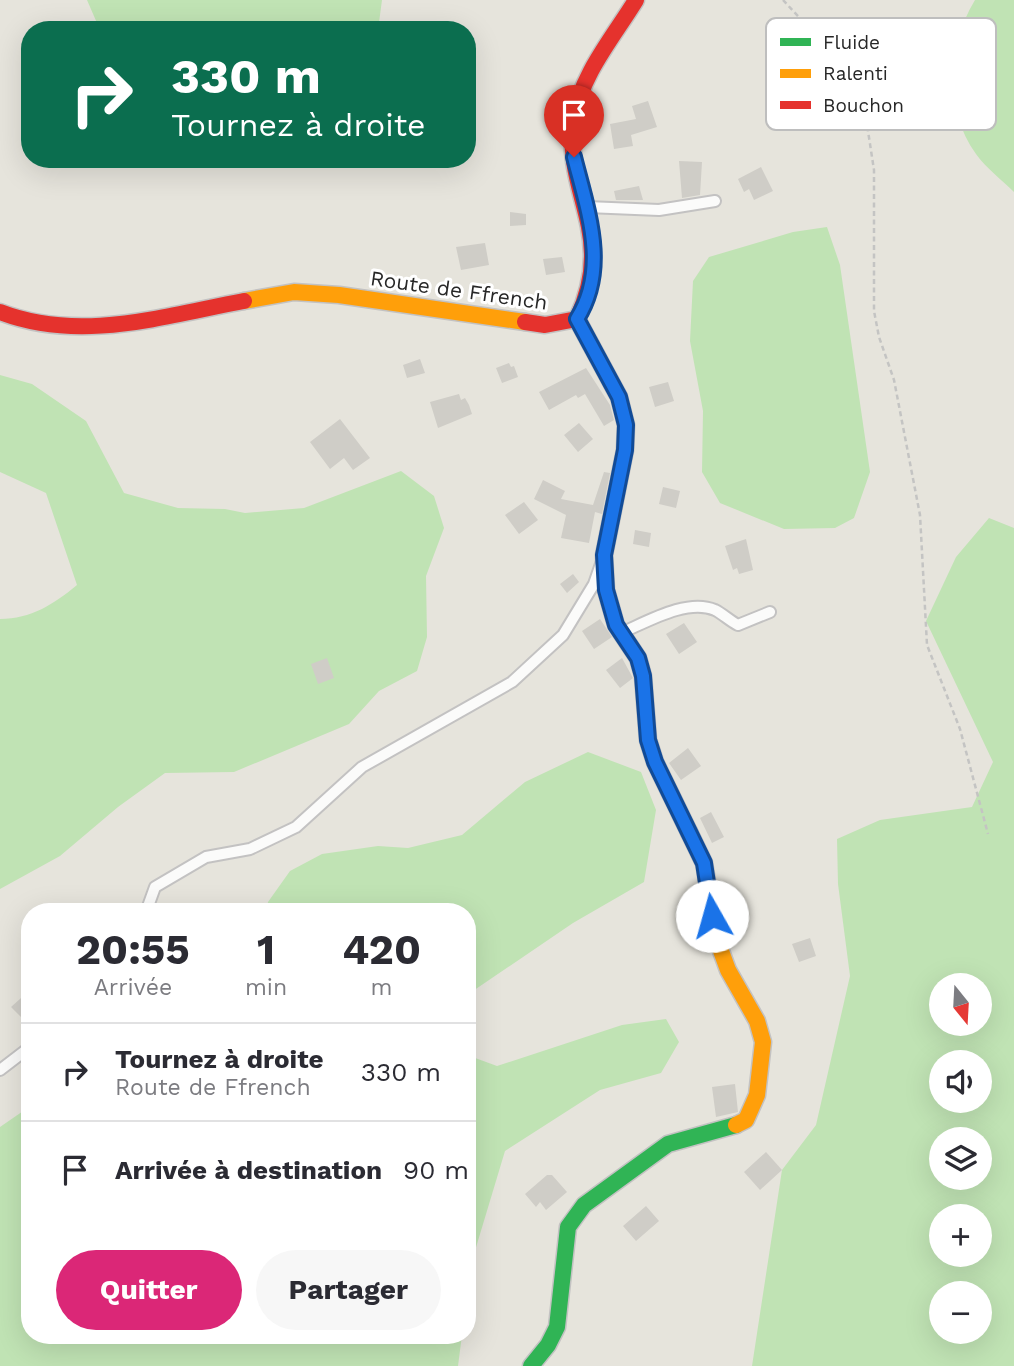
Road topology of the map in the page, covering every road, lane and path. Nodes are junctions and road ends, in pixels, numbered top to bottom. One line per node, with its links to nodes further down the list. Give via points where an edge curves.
1 (636, 0): 6 (street, via 590,75 572,120 574,157)
2 (783, 0): 3 (path)
3 (800, 18)
4 (868, 130): 12 (path, via 874,170 874,311 894,380 920,515 928,645 963,739)
5 (715, 201): 6 (street, via 659,210)
6 (587, 207): 8 (street, via 594,279)
7 (0, 312): 8 (street, Route de Ffrench, via 74,329 99,328 294,292 545,325)
8 (577, 319): 9 (street, via 619,397 626,425)
9 (604, 555): 11 (street, via 606,590); 13 (street, via 594,584 563,635 512,682 362,767 296,827 250,849 206,857 155,887)
10 (770, 612): 11 (street, via 738,625 717,611 694,607 658,616)
11 (621, 633): 16 (street, via 638,658 643,676 648,740 655,762 704,863 717,940 757,1021 763,1042 757,1094 746,1120 668,1144 584,1205 568,1227 557,1326)
12 (988, 834)
13 (149, 903)
14 (21, 1054): 15 (street)
15 (0, 1070)
16 (531, 1366)

